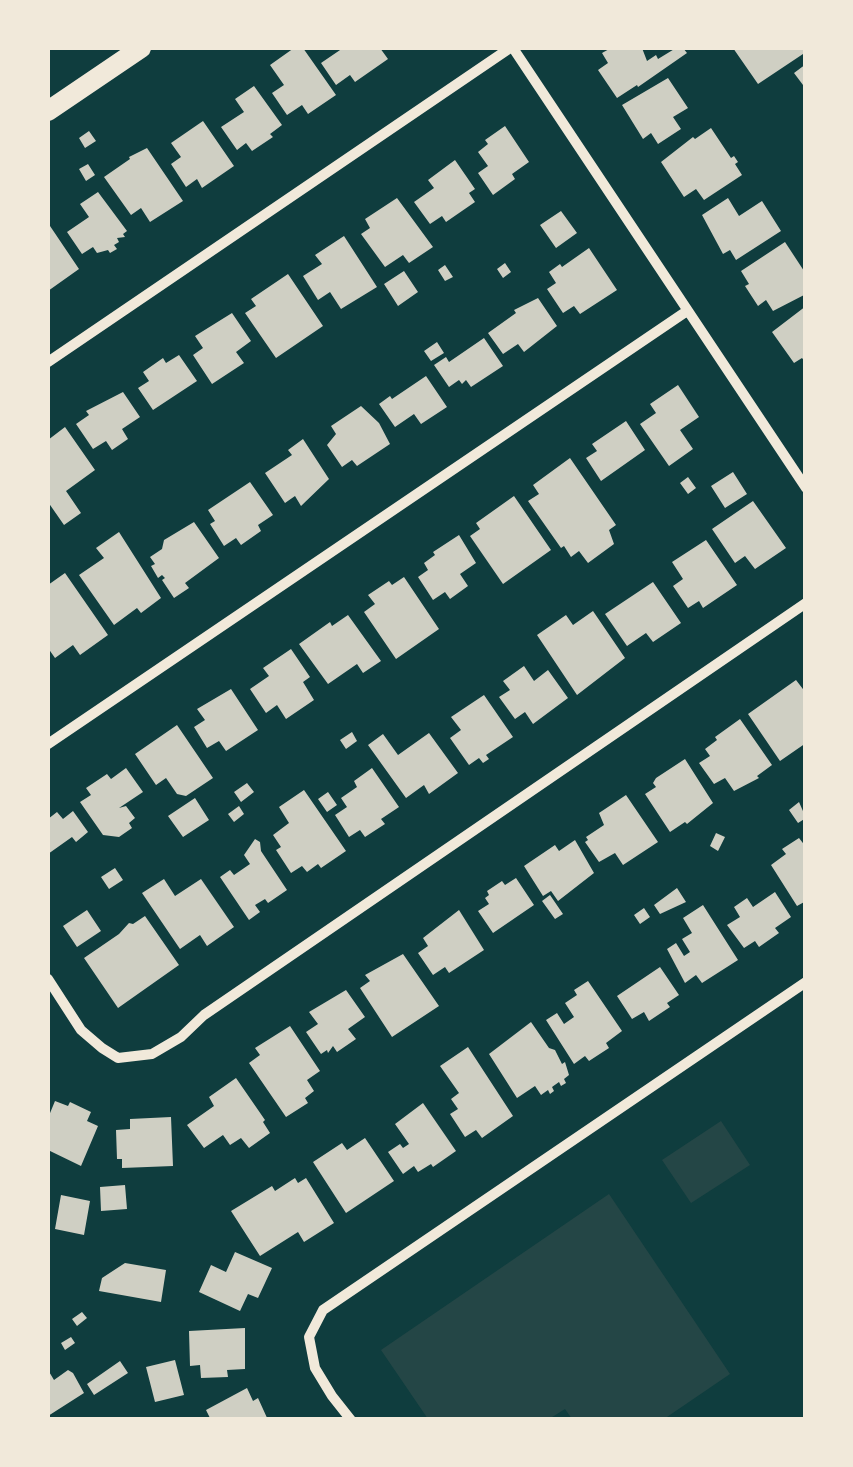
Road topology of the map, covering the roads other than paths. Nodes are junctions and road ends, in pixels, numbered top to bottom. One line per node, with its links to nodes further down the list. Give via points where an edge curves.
1 (141, 48): 3 (main road)
2 (511, 48): 4 (street); 5 (street)
3 (48, 111)
4 (688, 310): 6 (street); 8 (street)
5 (48, 362)
6 (806, 488)
7 (806, 602): 9 (street, via 152,1054 118,1058 80,1030)
8 (48, 744)
9 (48, 979)
10 (806, 982): 11 (street, via 323,1310 308,1337 316,1368)
11 (351, 1420)

